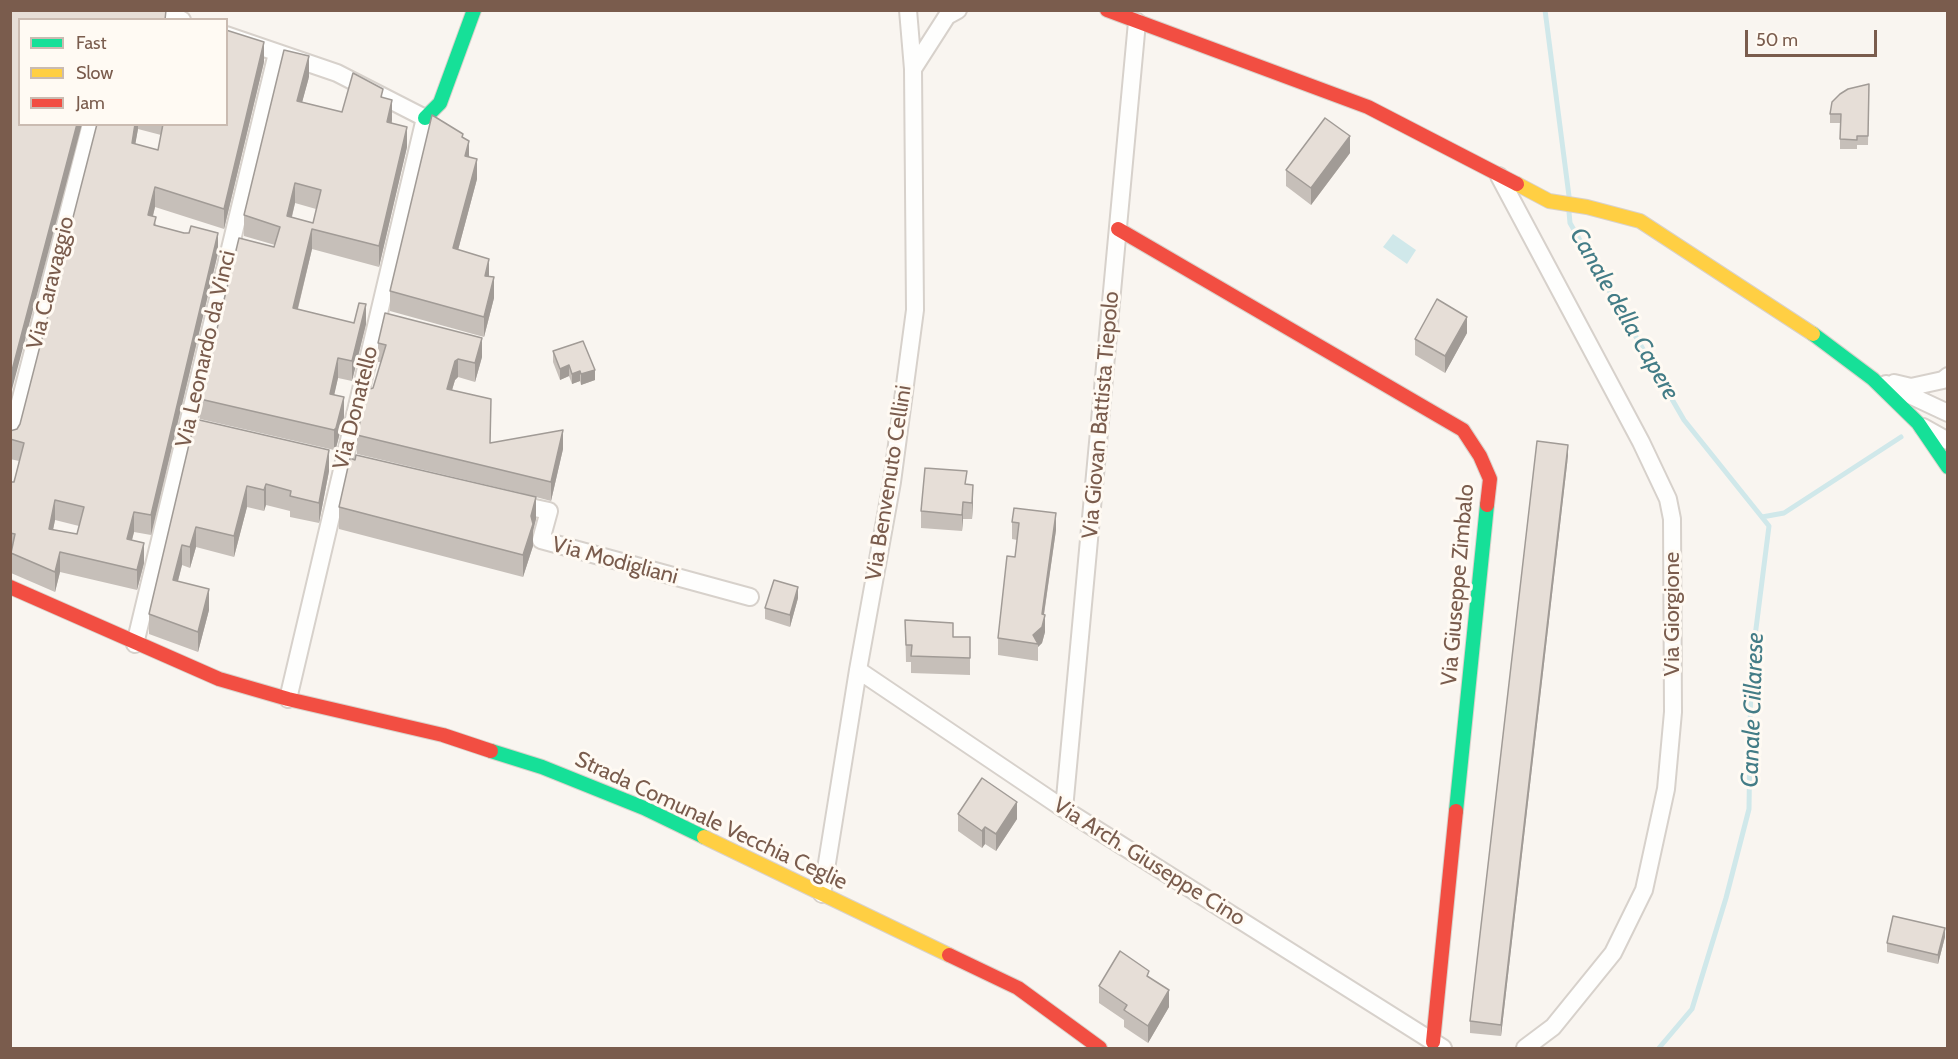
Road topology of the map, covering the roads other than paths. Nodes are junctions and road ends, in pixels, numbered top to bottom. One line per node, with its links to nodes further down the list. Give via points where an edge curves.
1 (156, 10): 6 (street)
2 (474, 10): 11 (street, via 440,103)
3 (908, 10): 10 (street, Via Benvenuto Cellini)
4 (958, 10): 10 (street, via 946,16)
5 (1107, 10): 7 (street)
6 (177, 18)
7 (1137, 22): 13 (street, via 1368,107); 14 (street, Via Giovan Battista Tiepolo)
8 (228, 36): 9 (street)
9 (277, 52): 11 (street, via 337,73); 27 (street, Via Leonardo da Vinci, via 193,429)
10 (913, 69): 28 (street, Via Benvenuto Cellini, via 915,310 892,482)
11 (425, 118): 21 (street, Via Donatello, via 383,320)
12 (90, 126): 19 (street, Via Caravaggio)
13 (1499, 176): 16 (street, via 1549,201 1640,221 1815,334); 34 (street, Via Giorgione, via 1641,442 1668,499 1672,519 1673,712 1666,789 1644,890 1613,953 1553,1028)
14 (1118, 229): 30 (street, Via Giovan Battista Tiepolo); 32 (street, Via Giuseppe Zimbalo, via 1463,430 1490,479)
15 (1947, 376): 16 (street, via 1911,387)
16 (1873, 379): 17 (street); 18 (street)
17 (1947, 413)
18 (1917, 423): 20 (street); 22 (street)
19 (10, 441)
20 (1947, 441)
21 (337, 464): 23 (street); 29 (street, Via Donatello)
22 (1947, 467)
23 (365, 470)
24 (503, 501): 26 (street, Via Modigliani, via 549,511 541,540)
25 (10, 587): 27 (street, Strada Comunale Vecchia Ceglie)
26 (750, 597)
27 (135, 644): 29 (street, Strada Comunale Vecchia Ceglie, via 219,679)
28 (858, 670): 30 (street, Via Arch. Giuseppe Cino); 31 (street, Via Benvenuto Cellini)
29 (288, 699): 31 (street, Strada Comunale Vecchia Ceglie, via 443,735 542,767 644,808)
30 (1064, 809): 32 (street, Via Arch. Giuseppe Cino)
31 (822, 894): 33 (street, Strada Comunale Vecchia Ceglie, via 1018,988)
32 (1438, 1045)
33 (1100, 1048)
34 (1525, 1048)

